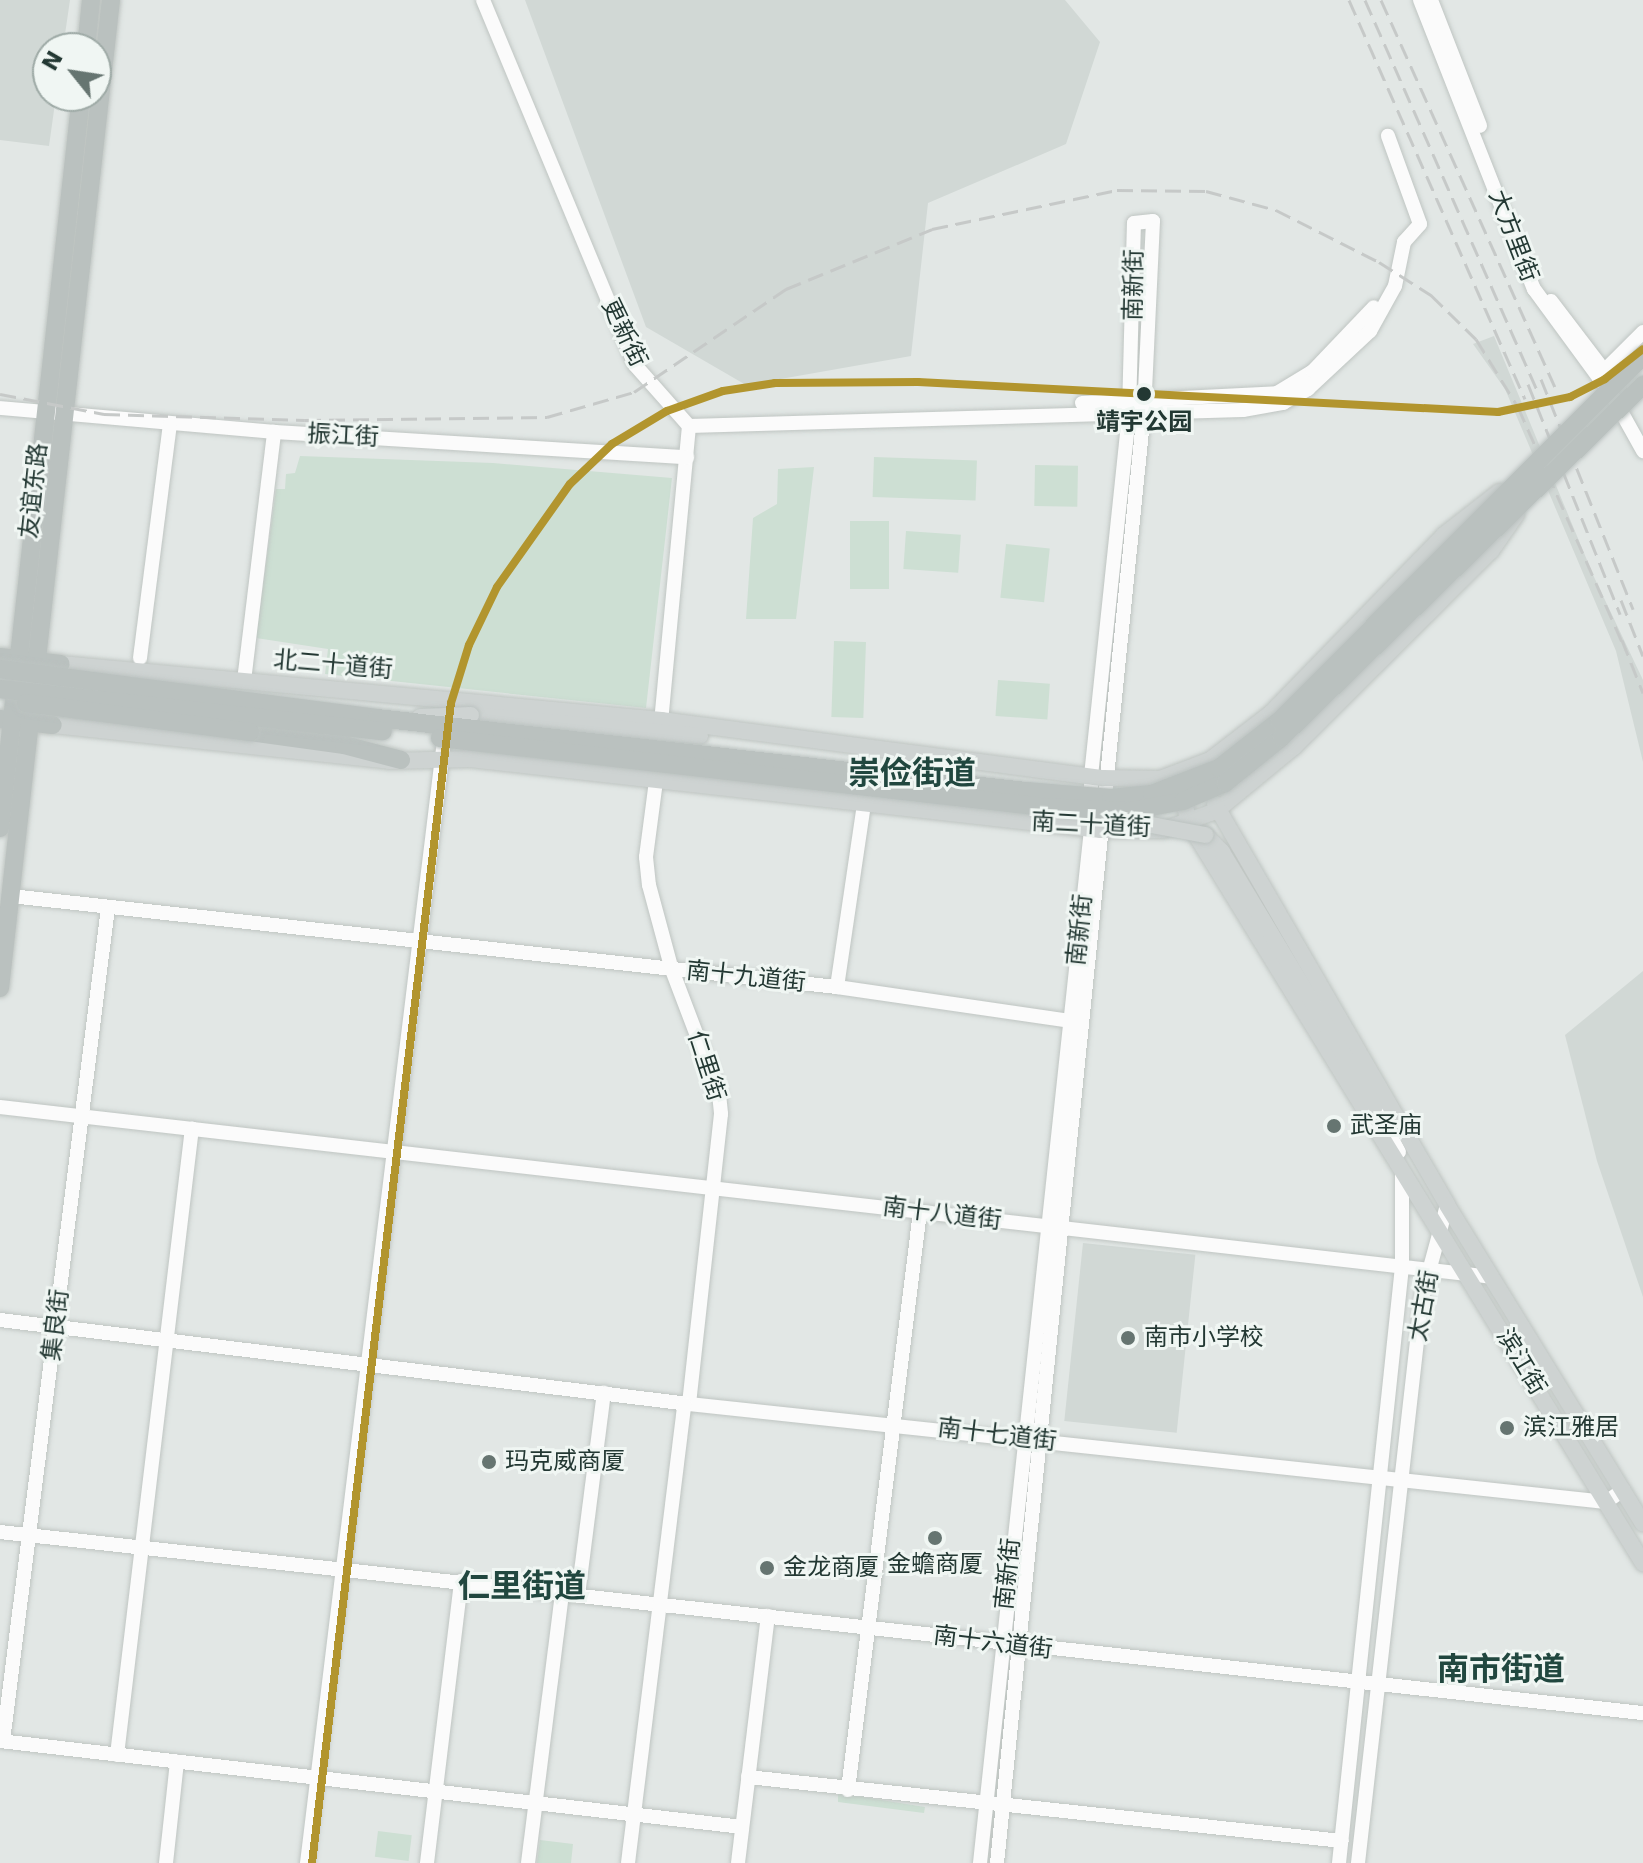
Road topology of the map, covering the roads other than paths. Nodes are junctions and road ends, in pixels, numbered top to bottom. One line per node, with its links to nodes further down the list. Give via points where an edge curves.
1 (91, 0): 6 (highway)
2 (111, 0): 16 (highway, 友谊东路)
3 (483, 0): 17 (street, 更新街, via 635,365)
4 (1420, 0): 19 (street, 大方里街, via 1534,289)
5 (1431, 0): 11 (street, 大方里街, via 1540,281)
6 (88, 32)
7 (79, 112): 15 (highway, 友谊东路)
8 (1388, 136): 13 (street, via 1420,224 1404,242 1395,286 1370,331 1298,396 1255,409)
9 (1643, 332): 11 (street)
10 (1643, 356): 23 (highway, bridge)
11 (1604, 371): 19 (street, 大方里街)
12 (1643, 385): 24 (highway, bridge)
13 (1137, 406): 13 (street, 南新街, via 1153,221 1134,223); 17 (street); 45 (street, 南新街)
14 (0, 408): 15 (street, 振江街)
15 (46, 414): 16 (street, 振江街); 27 (highway, 友谊东路)
16 (66, 415): 18 (street, 振江街); 28 (highway, 友谊东路)
17 (686, 423): 22 (street)
18 (170, 424): 20 (street, 振江街); 26 (street)
19 (1639, 428): 21 (street, 大方里街)
20 (274, 432): 22 (street, 振江街); 31 (street)
21 (1643, 451)
22 (687, 457): 37 (street)
23 (1519, 476): 35 (highway, bridge, via 1279,721 1219,768 1152,794 1111,798 1026,791); 43 (main road, 南二十道街, via 1444,535 1271,713)
24 (1533, 491): 48 (highway, bridge, via 1281,738 1225,783 1157,807); 49 (main road, 南二十道街, via 1491,551 1460,583 1294,747)
25 (0, 657): 27 (highway, 北二十道街)
26 (140, 658)
27 (20, 659): 28 (highway, 北二十道街); 36 (highway, 友谊东路)
28 (40, 661): 30 (highway, 北二十道街); 38 (highway, 友谊东路)
29 (0, 669): 30 (highway, bridge)
30 (60, 678): 31 (main road, 北二十道街); 32 (highway, bridge); 35 (highway, bridge); 48 (highway, bridge)
31 (244, 681): 34 (main road, 北二十道街)
32 (0, 689)
33 (0, 698): 41 (highway, bridge, via 344,745)
34 (449, 700): 37 (main road, 北二十道街); 40 (street)
35 (377, 718): 42 (main road, bridge, via 471,715)
36 (6, 720): 38 (highway); 51 (highway, 友谊东路)
37 (661, 720): 42 (main road, 南二十道街)
38 (33, 723): 39 (highway); 53 (highway, 友谊东路)
39 (53, 725): 41 (main road)
40 (442, 758): 41 (main road); 46 (main road); 55 (street)
41 (401, 760)
42 (973, 760): 45 (main road, 南二十道街)
43 (1210, 760): 44 (main road, 南二十道街); 49 (main road)
44 (1179, 775): 45 (main road, 南二十道街, via 1138,781); 50 (main road)
45 (1097, 777): 52 (street, 南新街)
46 (656, 781): 47 (main road, 南二十道街); 56 (street, 仁里街, via 646,857)
47 (864, 805): 52 (main road, 南二十道街); 57 (street)
48 (1044, 807): 61 (main road, bridge, via 1183,827 1205,835 1222,852)
49 (1216, 811): 50 (main road, 南二十道街); 68 (main road)
50 (1188, 822): 52 (main road, 南二十道街, via 1138,832); 65 (main road)
51 (0, 828)
52 (1096, 829): 59 (street, 南新街); 71 (street, 南新街)
53 (11, 896): 54 (street, 南十九道街); 58 (highway, 友谊东路)
54 (108, 908): 55 (street, 南十九道街); 62 (street, 集良街)
55 (420, 940): 56 (street, 南十九道街); 64 (street)
56 (672, 970): 57 (street, 南十九道街); 66 (street, 仁里街, via 719,1094)
57 (837, 987): 59 (street, 南十九道街)
58 (0, 988)
59 (1070, 1021): 70 (street, 南新街)
60 (0, 1107): 62 (street, 南十八道街)
61 (1375, 1107): 67 (street)
62 (82, 1116): 63 (street, 南十八道街); 78 (street, 集良街)
63 (192, 1128): 64 (street, 南十八道街); 79 (street)
64 (394, 1152): 66 (street, 南十八道街); 80 (street)
65 (1402, 1173): 67 (main road); 73 (street, 太古街)
66 (714, 1187): 69 (street, 南十八道街); 82 (street, 仁里街)
67 (1425, 1202): 72 (main road, 滨江街)
68 (1447, 1205): 72 (street, 太古街); 76 (main road, 滨江街)
69 (920, 1212): 70 (street, 南十八道街); 83 (street)
70 (1045, 1226): 71 (street, 南十八道街); 84 (street, 南新街)
71 (1063, 1228): 73 (street, 南十八道街); 85 (street, 南新街)
72 (1440, 1228): 74 (street, 太古街); 75 (main road, 滨江街)
73 (1402, 1267): 74 (street, 南十八道街); 86 (street, 太古街)
74 (1429, 1270): 75 (street, 南十八道街); 87 (street, 太古街)
75 (1468, 1274): 76 (street, 南十八道街); 89 (main road, 滨江街)
76 (1491, 1277): 88 (main road, 滨江街)
77 (0, 1320): 78 (street, 南十七道街)
78 (56, 1326): 79 (street, 南十七道街); 92 (street, 集良街)
79 (166, 1340): 80 (street, 南十七道街); 93 (street)
80 (368, 1362): 81 (street, 南十七道街); 95 (street)
81 (604, 1393): 82 (street, 南十七道街); 98 (street)
82 (686, 1404): 83 (street, 南十七道街); 99 (street, 仁里街)
83 (894, 1422): 84 (street, 南十七道街); 101 (street)
84 (1023, 1439): 85 (street, 南十七道街); 102 (street, 南新街)
85 (1041, 1441): 86 (street, 南十七道街); 103 (street, 南新街)
86 (1381, 1475): 87 (street, 南十七道街); 104 (street, 太古街)
87 (1401, 1477): 89 (street, 南十七道街); 105 (street, 太古街)
88 (1623, 1490): 89 (street); 90 (main road, 滨江街)
89 (1606, 1502): 94 (main road, 滨江街)
90 (1643, 1524)
91 (0, 1532): 92 (street, 南十六道街)
92 (29, 1535): 93 (street, 南十六道街); 107 (street, 集良街)
93 (142, 1548): 95 (street, 南十六道街); 108 (street)
94 (1643, 1563)
95 (344, 1569): 96 (street, 南十六道街); 110 (street)
96 (461, 1581): 97 (street, 南十六道街); 113 (street)
97 (562, 1593): 98 (street, 南十六道街); 114 (street)
98 (578, 1595): 99 (street, 南十六道街)
99 (660, 1604): 100 (street, 南十六道街); 117 (street, 仁里街)
100 (768, 1616): 101 (street, 南十六道街); 111 (street)
101 (868, 1628): 102 (street, 南十六道街); 112 (street)
102 (1000, 1645): 103 (street, 南十六道街); 115 (street, 南新街)
103 (1018, 1647): 104 (street, 南十六道街); 116 (street, 南新街)
104 (1359, 1682): 105 (street, 南十六道街); 119 (street, 太古街)
105 (1378, 1684): 106 (street, 南十六道街); 129 (street, 太古街)
106 (1643, 1713)
107 (2, 1741): 108 (street)
108 (117, 1755): 109 (street)
109 (177, 1762): 110 (street); 120 (street)
110 (318, 1777): 113 (street); 121 (street)
111 (748, 1777): 112 (street); 118 (street)
112 (848, 1790): 115 (street)
113 (437, 1793): 114 (street); 122 (street)
114 (534, 1804): 117 (street); 123 (street)
115 (986, 1806): 116 (street); 126 (street, 南新街)
116 (1002, 1807): 119 (street); 127 (street, 南新街)
117 (633, 1816): 118 (street); 124 (street, 仁里街)
118 (742, 1827): 125 (street)
119 (1342, 1841): 128 (street, 太古街)
120 (166, 1863)
121 (307, 1863)
122 (427, 1863)
123 (528, 1863)
124 (628, 1863)
125 (738, 1863)
126 (980, 1863)
127 (997, 1863)
128 (1339, 1863)
129 (1358, 1863)

